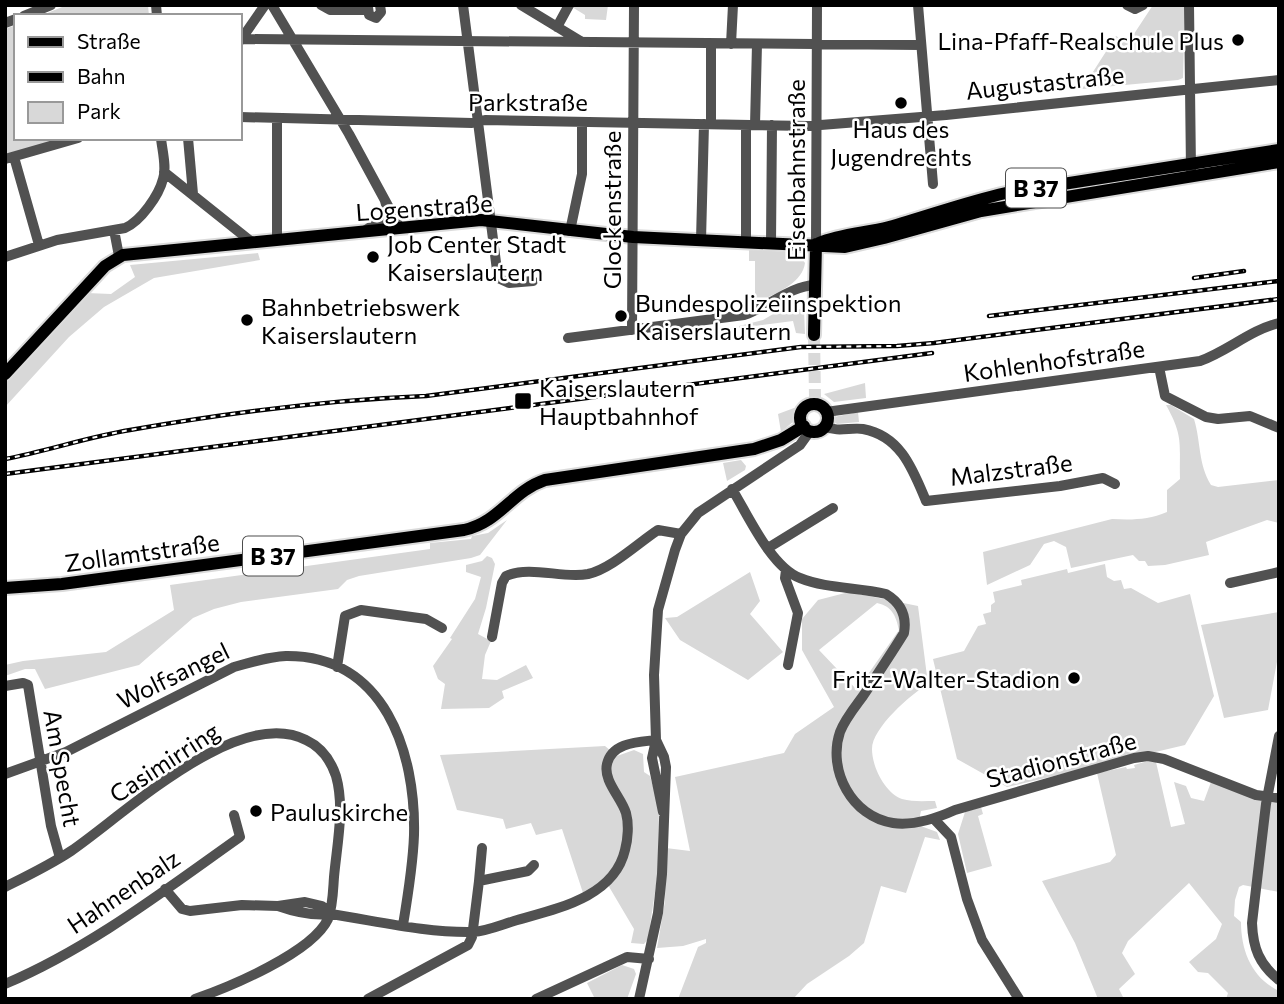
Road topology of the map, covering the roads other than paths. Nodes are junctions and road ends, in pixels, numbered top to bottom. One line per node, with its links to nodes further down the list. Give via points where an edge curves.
1 (51, 5): 17 (street)
2 (265, 5): 19 (street)
3 (272, 5): 21 (street)
4 (321, 5): 16 (street, via 330,10)
5 (380, 5): 16 (street, via 382,12)
6 (463, 5): 23 (street)
7 (521, 5): 18 (street)
8 (569, 5): 18 (street)
9 (634, 5): 25 (street, Glockenstraße)
10 (733, 5): 27 (street)
11 (817, 5): 29 (street, Eisenbahnstraße)
12 (918, 5): 30 (street)
13 (1127, 5): 15 (street)
14 (1189, 5): 32 (street)
15 (1141, 7)
16 (370, 11): 22 (street)
17 (29, 14)
18 (557, 27): 24 (street)
19 (242, 37)
20 (242, 40): 21 (street)
21 (292, 40): 22 (street); 36 (street)
22 (373, 40): 23 (street)
23 (468, 41): 24 (street); 37 (street)
24 (582, 43): 25 (street)
25 (634, 43): 26 (street); 39 (street, Glockenstraße)
26 (711, 44): 27 (street); 40 (street)
27 (731, 44): 28 (street)
28 (757, 44): 29 (street); 41 (street)
29 (816, 45): 30 (street); 43 (street, Eisenbahnstraße)
30 (921, 45): 33 (street)
31 (1279, 80): 32 (street, Augustastraße)
32 (1190, 88): 33 (street, Augustastraße); 50 (street)
33 (928, 115): 43 (street, Augustastraße); 52 (street)
34 (242, 117): 35 (street, Parkstraße)
35 (277, 118): 36 (street, Parkstraße); 61 (street)
36 (341, 120): 37 (street, Parkstraße); 54 (street)
37 (479, 122): 38 (street, Parkstraße); 55 (street)
38 (582, 122): 39 (street, Parkstraße); 58 (street, via 582,174)
39 (632, 124): 40 (street, Parkstraße); 60 (street, Glockenstraße)
40 (707, 124): 41 (street, Parkstraße); 62 (street)
41 (751, 125): 42 (street, Parkstraße); 63 (street)
42 (772, 125): 43 (street, Parkstraße); 65 (street)
43 (815, 125): 66 (street, Eisenbahnstraße)
44 (71, 140): 48 (street)
45 (161, 140): 51 (street)
46 (188, 140): 53 (street)
47 (1279, 150): 50 (main road, B 37)
48 (10, 158): 67 (street)
49 (1279, 162): 50 (main road, B 37)
50 (1191, 169): 66 (main road, B 37, via 993,196); 68 (main road, B 37, via 981,211)
51 (164, 172): 53 (street); 57 (street, via 133,225)
52 (933, 184)
53 (193, 194): 64 (street)
54 (384, 195): 56 (street); 59 (street, via 384,218)
55 (491, 221): 56 (main road, Logenstraße / B 37); 58 (main road, Logenstraße / B 37); 71 (street, via 498,278 509,283)
56 (400, 228): 59 (main road, Logenstraße / B 37)
57 (114, 230): 67 (street); 69 (street)
58 (570, 231): 60 (main road, Logenstraße / B 37)
59 (363, 232): 61 (main road, Logenstraße / B 37)
60 (633, 237): 62 (main road, Logenstraße / B 37); 74 (street, Glockenstraße)
61 (277, 240): 64 (main road, Logenstraße / B 37)
62 (701, 240): 63 (main road, Logenstraße / B 37)
63 (746, 242): 65 (main road, Logenstraße / B 37)
64 (253, 243): 69 (main road, Logenstraße / B 37)
65 (771, 243): 66 (main road, Logenstraße / B 37)
66 (816, 244): 68 (main road, B 37); 72 (main road, Eisenbahnstraße)
67 (39, 245): 70 (street)
68 (845, 247): 72 (main road, via 828,254)
69 (119, 256): 78 (main road, via 105,265)
70 (5, 257)
71 (533, 281)
72 (815, 285): 74 (street, via 803,286 744,316); 75 (main road, Eisenbahnstraße)
73 (1279, 323): 77 (street, Kohlenhofstraße, via 1200,361)
74 (632, 330): 76 (street)
75 (814, 335)
76 (568, 338)
77 (1159, 367): 79 (street, Kohlenhofstraße); 81 (street, via 1165,396 1196,413 1218,419 1250,416)
78 (7, 369)
79 (826, 412): 80 (main road); 82 (main road, via 814,401 806,407 801,419)
80 (825, 426): 82 (main road); 83 (street, Malzstraße, via 862,429 888,439 904,454 926,501 1103,478)
81 (1279, 428)
82 (807, 429): 84 (street, via 800,445); 91 (main road, Zollamtstraße / B 37, via 754,449 545,480 526,488 486,523 464,530)
83 (1115, 484)
84 (732, 489): 86 (street, via 698,513); 87 (street)
85 (833, 508): 87 (street)
86 (681, 534): 93 (street, via 658,530 590,574 521,572 506,576); 98 (street, via 658,610)
87 (768, 548): 88 (street)
88 (786, 570): 94 (street, via 798,613); 103 (street, Stadionstraße, via 807,580 886,594 902,610 904,633 842,729 837,760 848,793 875,818 906,823)
89 (1279, 572): 90 (street)
90 (1230, 583)
91 (5, 588)
92 (442, 628): 95 (street, via 426,619 353,611 345,617)
93 (492, 637)
94 (788, 665)
95 (337, 667): 99 (street, Wolfsangel, via 287,656 234,667); 111 (street, Wolfsangel, via 378,697 404,754 414,833)
96 (5, 686): 99 (street, Am Specht, via 28,685)
97 (1279, 736): 101 (street)
98 (656, 740): 112 (street, via 625,745 614,751 607,764 627,823 625,853 608,881 556,909); 113 (street, via 666,767 662,874)
99 (40, 763): 100 (street, Wolfsangel); 105 (street, Am Specht)
100 (5, 774)
101 (1273, 797): 103 (street, Stadionstraße, via 1148,756); 114 (street, via 1252,923 1258,957)
102 (234, 815): 109 (street, Hahnenbalz, via 240,837)
103 (934, 819): 116 (street, via 951,837 972,916)
104 (482, 848): 107 (street)
105 (60, 859): 108 (street, Casimirring); 110 (street, Casimirring, via 208,754 245,737 289,733 320,750 337,780 340,810)
106 (534, 865): 107 (street, via 528,871)
107 (479, 881): 112 (street)
108 (5, 887)
109 (165, 889): 110 (street, via 182,909 190,911 243,905); 115 (street, Hahnenbalz, via 97,936)
110 (330, 914): 111 (street); 117 (street, via 319,931 266,969)
111 (403, 925): 112 (street)
112 (473, 932): 118 (street, via 468,946)
113 (649, 959): 119 (street, via 627,957); 120 (street)
114 (1279, 980)
115 (5, 984)
116 (1015, 998)
117 (195, 999)
118 (368, 999)
119 (536, 999)
120 (639, 999)

